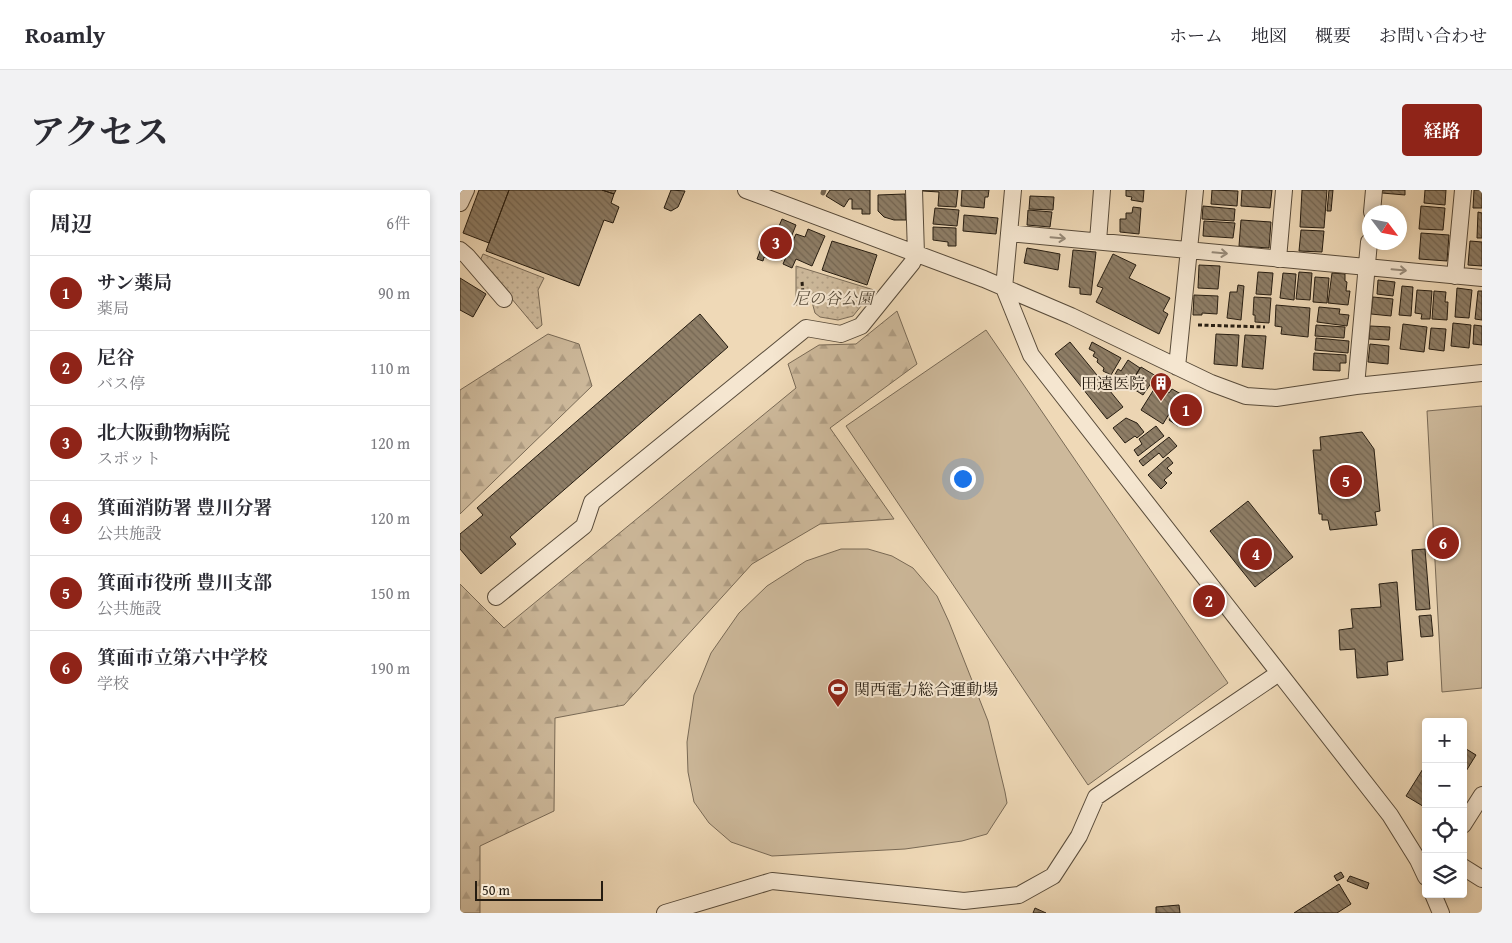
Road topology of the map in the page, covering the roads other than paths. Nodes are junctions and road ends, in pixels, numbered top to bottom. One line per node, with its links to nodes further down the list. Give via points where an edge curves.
1 (466, 190): 10 (street)
2 (747, 190): 17 (street)
3 (914, 190): 17 (street)
4 (1013, 190): 12 (street)
5 (1102, 190): 13 (street)
6 (1195, 190): 15 (street)
7 (1284, 190): 18 (street)
8 (1374, 190): 11 (street)
9 (1463, 190): 20 (street)
10 (460, 203)
11 (1373, 205)
12 (1009, 233): 13 (street, one-way to 13); 22 (street)
13 (1098, 242): 15 (street)
14 (460, 250): 23 (street)
15 (1189, 250): 18 (street, one-way to 18); 24 (street)
16 (1369, 250): 19 (street)
17 (916, 254): 22 (street); 27 (street, via 861,326 841,334 806,328 592,502 584,526)
18 (1278, 258): 19 (street)
19 (1367, 267): 20 (street, one-way to 20); 26 (street)
20 (1455, 276): 21 (street)
21 (1482, 278)
22 (1004, 288): 24 (street); 28 (street, via 1032,355)
23 (504, 300)
24 (1177, 366): 26 (street, via 1246,396 1276,398)
25 (1482, 373): 26 (street)
26 (1356, 386)
27 (496, 597)
28 (1279, 673): 31 (street, via 1390,815); 35 (street, via 1096,797 1079,836 1053,876 1019,895)
29 (1482, 795): 30 (street)
30 (1467, 819)
31 (1422, 868)
32 (1467, 870): 33 (street)
33 (1482, 879)
34 (1435, 898): 37 (street)
35 (962, 907): 36 (street, via 772,881)
36 (665, 913)
37 (1441, 913)

